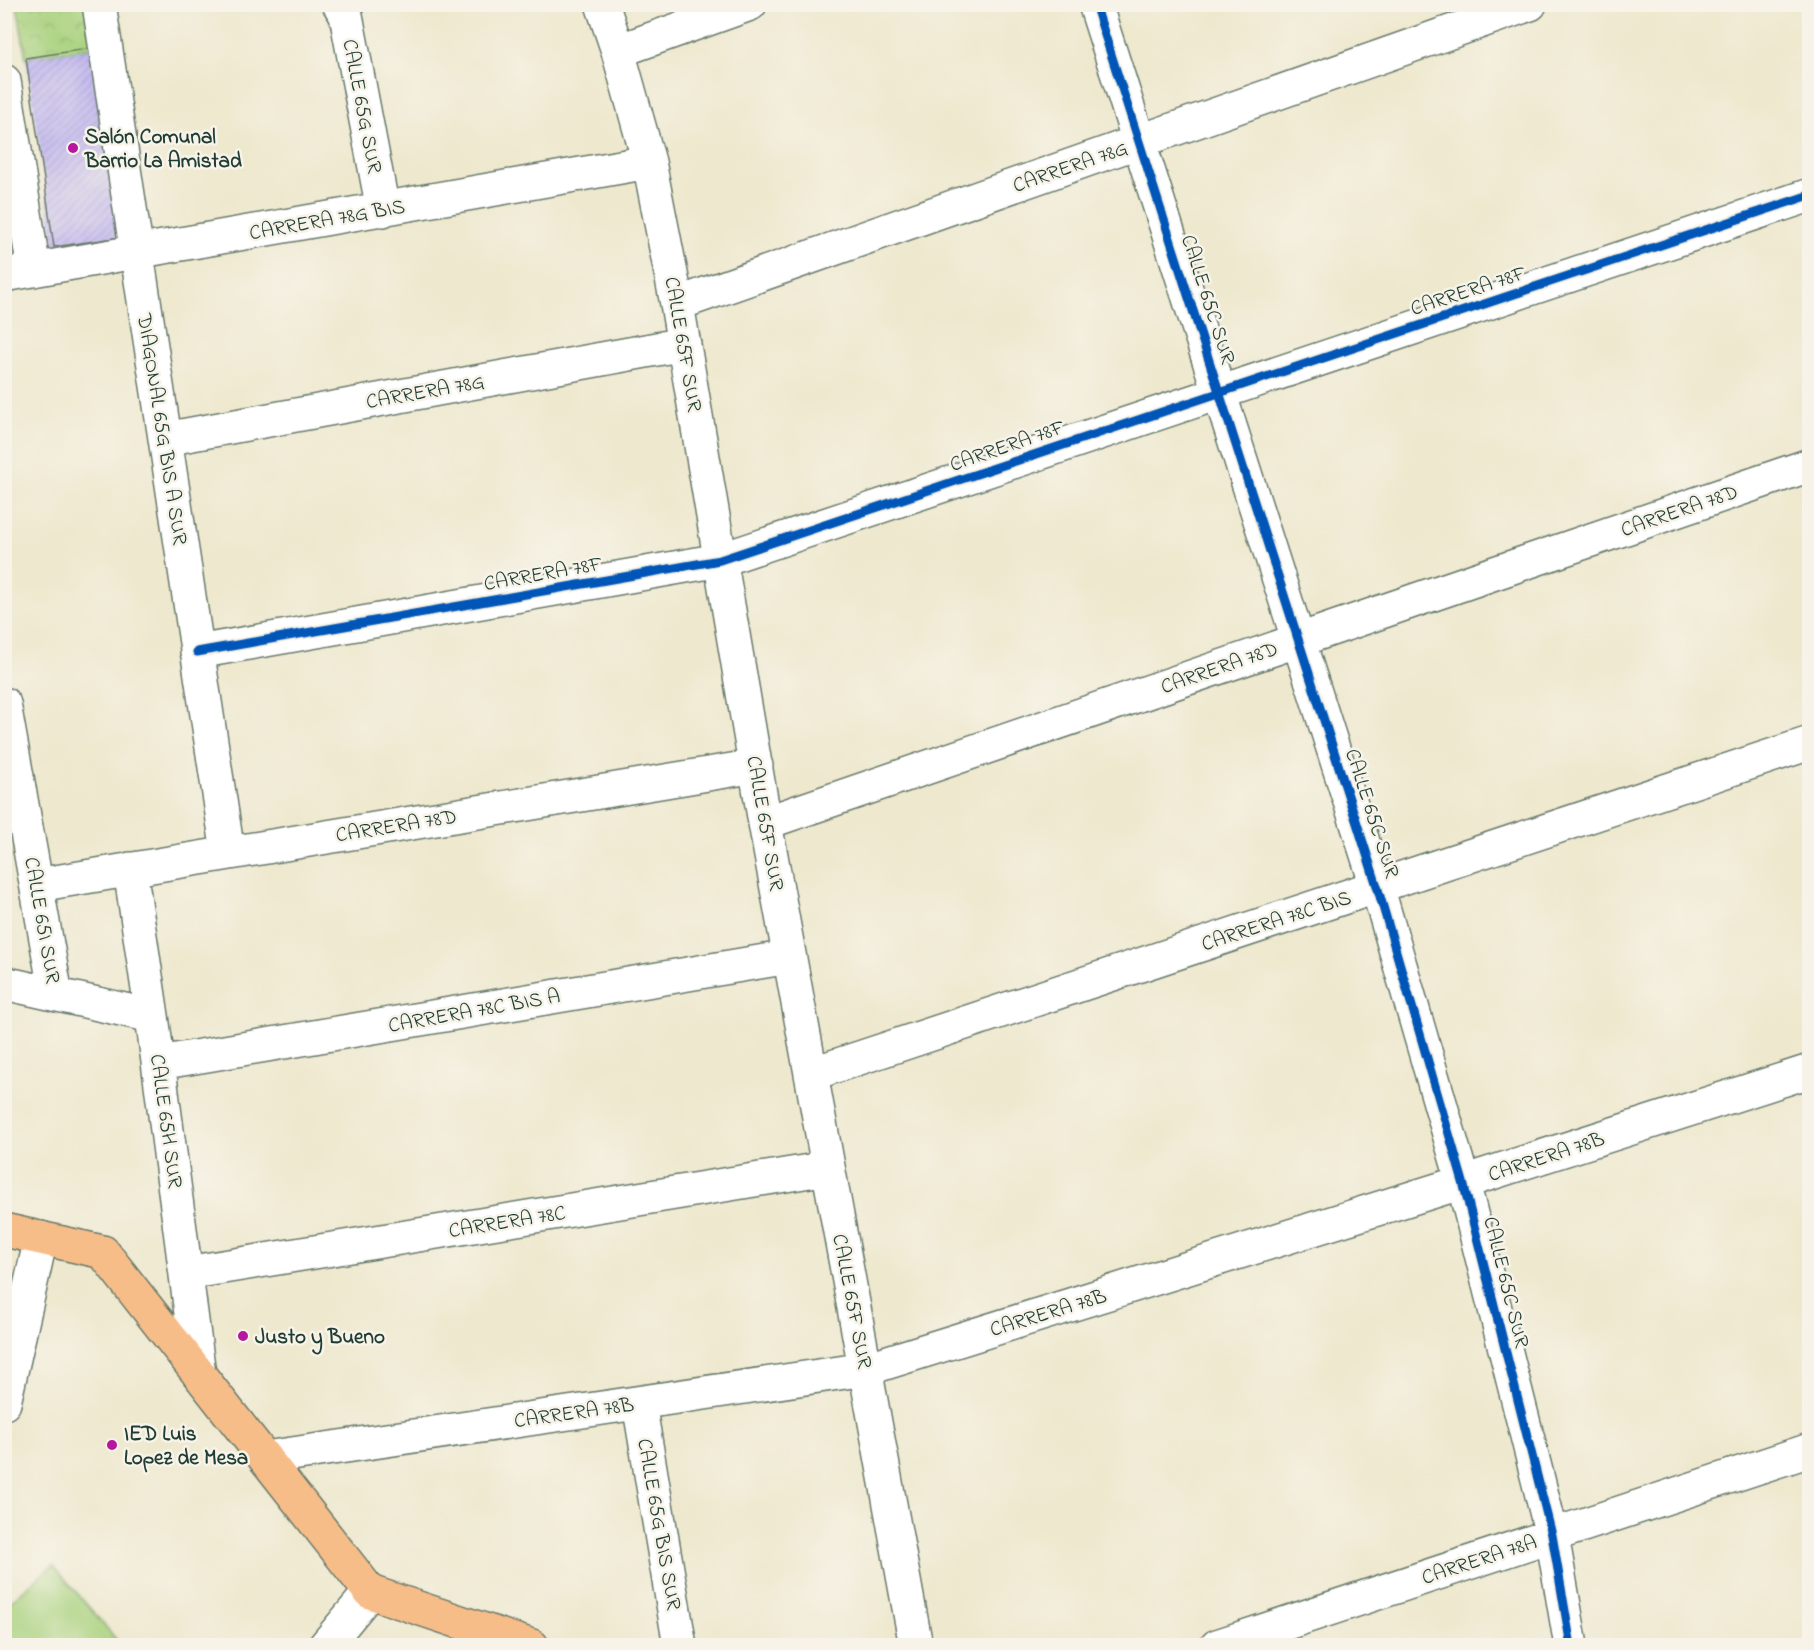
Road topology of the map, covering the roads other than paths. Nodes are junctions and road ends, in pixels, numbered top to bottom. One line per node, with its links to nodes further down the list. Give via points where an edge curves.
1 (99, 4): 13 (street, DIAGONAL 65G BIS A SUR)
2 (339, 4): 12 (street, CALLE 65G SUR, via 346,15)
3 (602, 4): 7 (street, CALLE 65F SUR)
4 (750, 4): 7 (street)
5 (1095, 4): 9 (street, CALLE 65C SUR)
6 (1530, 4): 9 (street, CARRERA 78G)
7 (618, 51): 10 (street, CALLE 65F SUR)
8 (4, 81): 14 (street)
9 (1140, 142): 15 (street, CARRERA 78G); 17 (street, CALLE 65C SUR)
10 (649, 162): 12 (street, CARRERA 78G BIS); 15 (street, CALLE 65F SUR)
11 (1809, 195): 17 (street, CARRERA 78F)
12 (383, 210): 13 (street, CARRERA 78G BIS)
13 (136, 252): 14 (street, CARRERA 78G BIS); 18 (street, DIAGONAL 65G BIS A SUR)
14 (19, 272)
15 (677, 304): 16 (street, CALLE 65F SUR)
16 (684, 344): 18 (street, CARRERA 78G); 20 (street, CALLE 65F SUR)
17 (1220, 392): 20 (street, CARRERA 78F); 21 (street, CALLE 65C SUR)
18 (165, 439): 22 (street, DIAGONAL 65G BIS A SUR)
19 (1809, 465): 21 (street, CARRERA 78D)
20 (720, 560): 22 (street, CARRERA 78F); 25 (street, CALLE 65F SUR)
21 (1299, 640): 26 (street, CARRERA 78D); 30 (street, CALLE 65C SUR)
22 (197, 652): 27 (street, DIAGONAL 65G BIS A SUR)
23 (4, 704): 29 (street, CALLE 65I SUR)
24 (1809, 743): 30 (street, CARRERA 78C BIS)
25 (756, 766): 26 (street, CALLE 65F SUR); 27 (street, CARRERA 78D)
26 (765, 823): 31 (street, CALLE 65F SUR)
27 (228, 853): 28 (street, CARRERA 78D)
28 (130, 869): 29 (street, CARRERA 78D); 34 (street, CALLE 65H SUR)
29 (37, 885): 33 (street, CALLE 65I SUR)
30 (1377, 886): 37 (street, CARRERA 78C BIS); 39 (street, CALLE 65C SUR)
31 (789, 957): 35 (street, CARRERA 78C BIS A); 37 (street, CALLE 65F SUR)
32 (4, 983): 33 (street)
33 (56, 995): 34 (street)
34 (152, 1016): 35 (street, CALLE 65H SUR)
35 (159, 1063): 42 (street, CALLE 65H SUR)
36 (1809, 1071): 39 (street, CARRERA 78B)
37 (811, 1074): 38 (street, CALLE 65F SUR)
38 (828, 1168): 42 (street, CARRERA 78C); 43 (street, CALLE 65F SUR)
39 (1463, 1182): 43 (street, CARRERA 78B); 49 (street, CALLE 65C SUR)
40 (4, 1230): 41 (main road)
41 (41, 1238): 44 (main road, via 104,1252); 45 (street)
42 (186, 1273): 44 (street, CALLE 65H SUR)
43 (866, 1369): 46 (street, CARRERA 78B); 54 (street, CALLE 65F SUR)
44 (199, 1374): 48 (main road)
45 (4, 1403)
46 (639, 1403): 48 (street, CARRERA 78B); 53 (street, CALLE 65G BIS SUR)
47 (1809, 1450): 49 (street, CARRERA 78A)
48 (266, 1458): 50 (main road)
49 (1552, 1535): 55 (street, CARRERA 78A); 56 (street, CALLE 65C SUR)
50 (370, 1592): 51 (street); 52 (main road)
51 (325, 1646)
52 (532, 1646)
53 (680, 1646)
54 (916, 1646)
55 (1217, 1646)
56 (1571, 1646)

